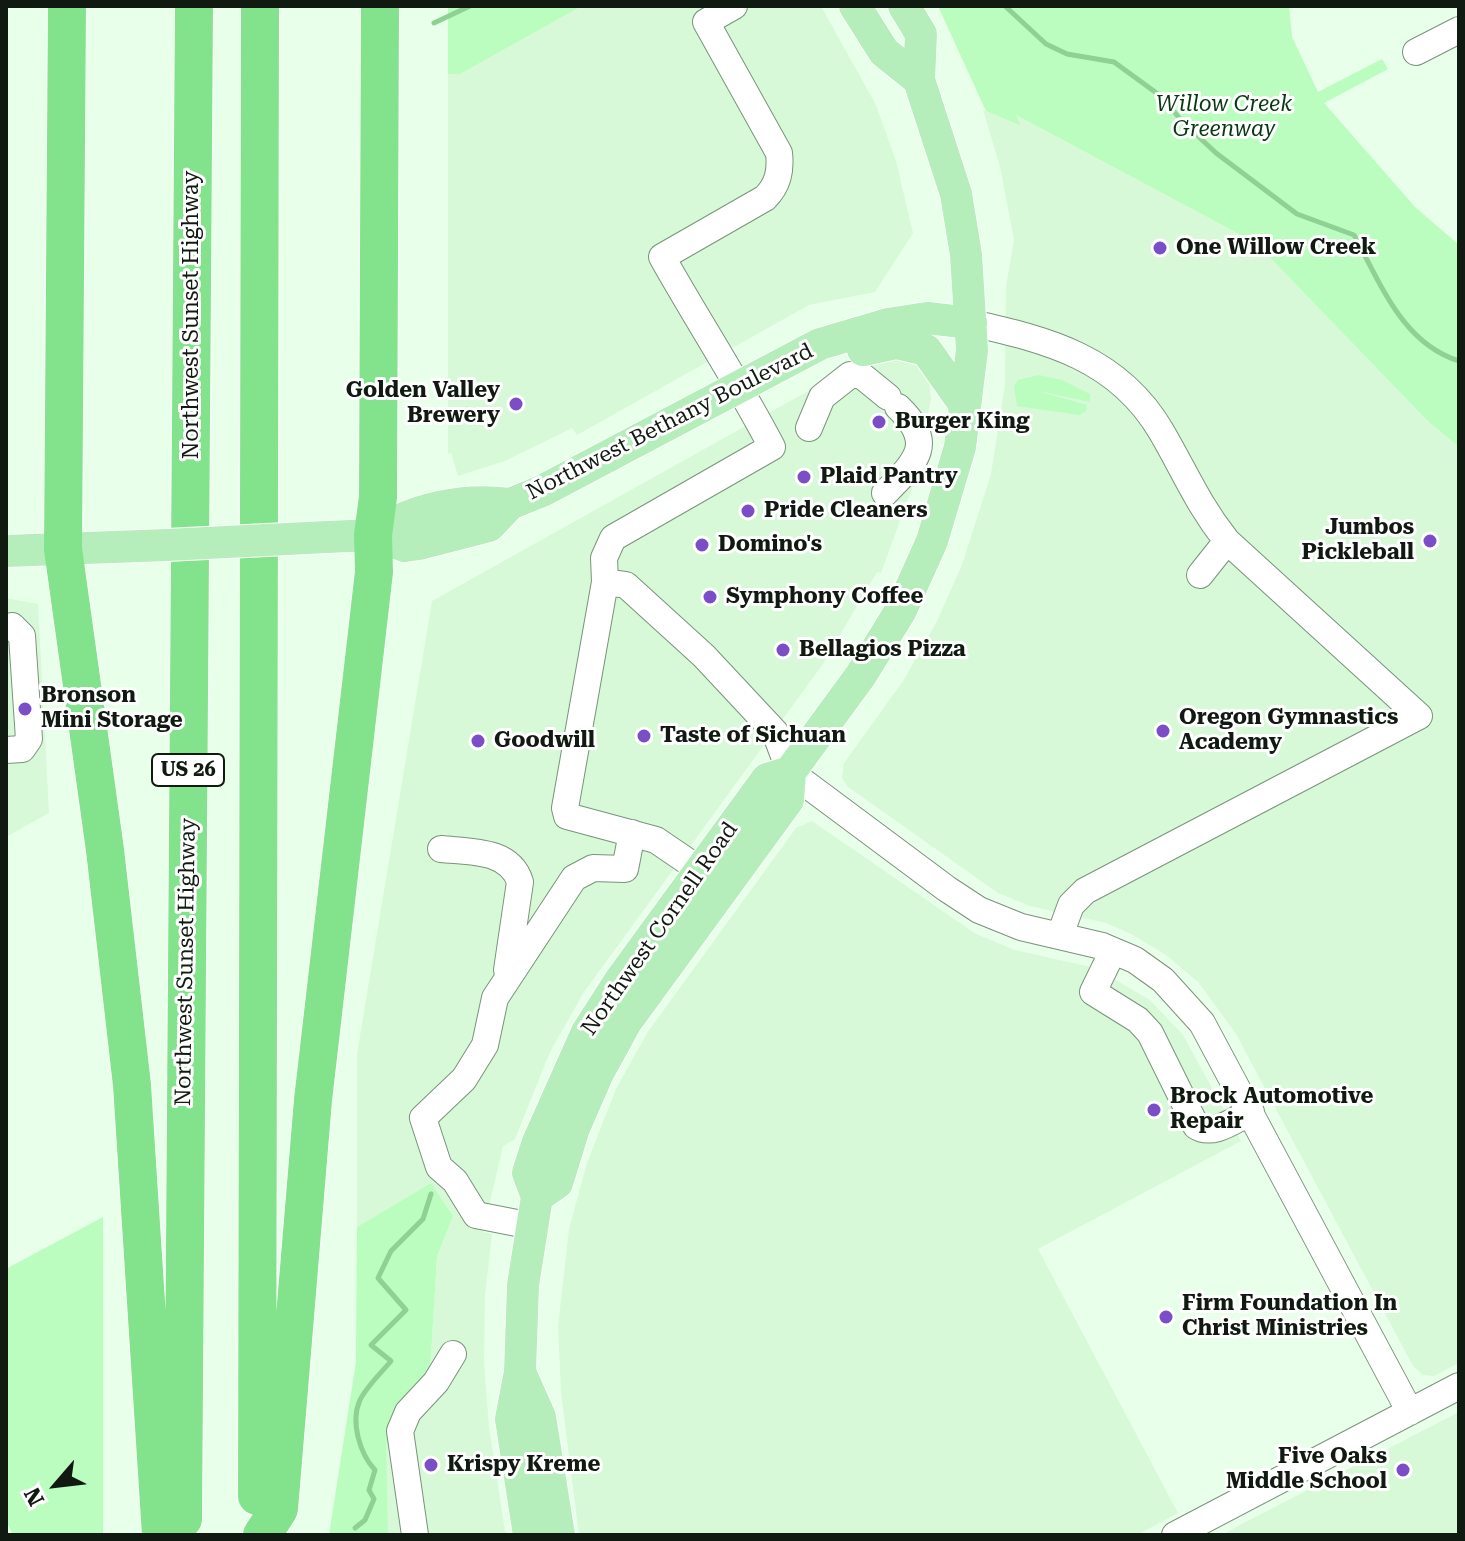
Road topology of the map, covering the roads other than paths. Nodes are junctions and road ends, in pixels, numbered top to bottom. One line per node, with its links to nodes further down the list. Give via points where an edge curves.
1 (67, 6): 18 (highway)
2 (194, 6): 39 (highway, Northwest Sunset Highway / US 26)
3 (260, 6): 40 (highway)
4 (380, 6): 16 (highway, via 378,497)
5 (734, 6): 12 (street, via 706,22 779,153 774,189 662,257 719,356)
6 (855, 6): 10 (main road, via 884,52)
7 (904, 6): 10 (main road, Northwest Cornell Road, via 921,34)
8 (1459, 30): 9 (street)
9 (1416, 52)
10 (919, 80): 11 (main road, Northwest Cornell Road, via 956,194)
11 (971, 323): 12 (main road, Northwest Bethany Boulevard, via 927,318 888,324 820,344); 13 (main road, Northwest Cornell Road); 17 (street, via 1066,347 1112,378 1161,430 1200,508)
12 (742, 384): 13 (main road, via 789,378 875,347 913,344 930,354); 16 (main road, Northwest Bethany Boulevard, via 510,504 480,500 402,515); 21 (street, via 772,447 613,538 604,558)
13 (965, 405): 25 (main road, Northwest Cornell Road, via 941,517 901,610)
14 (809, 428): 15 (street, via 822,397 850,375 861,375 893,402 917,426 919,445 903,475)
15 (885, 493)
16 (373, 535): 18 (main road, Northwest Bethany Boulevard, bridge); 40 (highway, via 374,572 306,1178 279,1509)
17 (1227, 541): 20 (street); 29 (street, via 1419,716 1085,891 1071,905)
18 (63, 549): 19 (main road, Northwest Bethany Boulevard); 38 (highway, via 132,1085)
19 (6, 551)
20 (1200, 575)
21 (605, 582): 25 (street, via 626,585 704,656 775,732); 26 (street, via 565,808 572,820)
22 (6, 627): 23 (street, via 22,636)
23 (16, 686): 24 (street, via 29,739 22,749)
24 (6, 750)
25 (790, 772): 28 (main road, Northwest Cornell Road, via 767,779); 29 (street, via 979,910); 33 (main road, Northwest Cornell Road, via 788,800 626,1022 574,1128 557,1183)
26 (632, 833): 28 (street, via 671,848); 31 (street, via 625,869 593,868 574,878)
27 (441, 849): 31 (street, via 501,858 518,874)
28 (700, 870): 33 (main road, Northwest Cornell Road, via 619,982 573,1057 528,1173)
29 (1060, 935): 30 (street)
30 (1113, 951): 32 (street, via 1163,980 1202,1023); 32 (street, via 1093,992 1150,1033 1196,1126 1216,1129)
31 (506, 981): 33 (street, via 491,1008 485,1045 464,1079 423,1118 423,1126 439,1167 455,1181 476,1215)
32 (1251, 1112): 37 (street)
33 (534, 1211): 35 (main road, Northwest Cornell Road, via 523,1285)
34 (453, 1354): 41 (street, via 408,1412 400,1431)
35 (520, 1372): 42 (main road, Northwest Cornell Road, via 511,1419); 43 (main road, Northwest Cornell Road, via 540,1417)
36 (1459, 1386): 37 (street)
37 (1410, 1412): 44 (street)
38 (161, 1535)
39 (182, 1535)
40 (260, 1535)
41 (415, 1535)
42 (529, 1535)
43 (559, 1535)
44 (1175, 1535)

